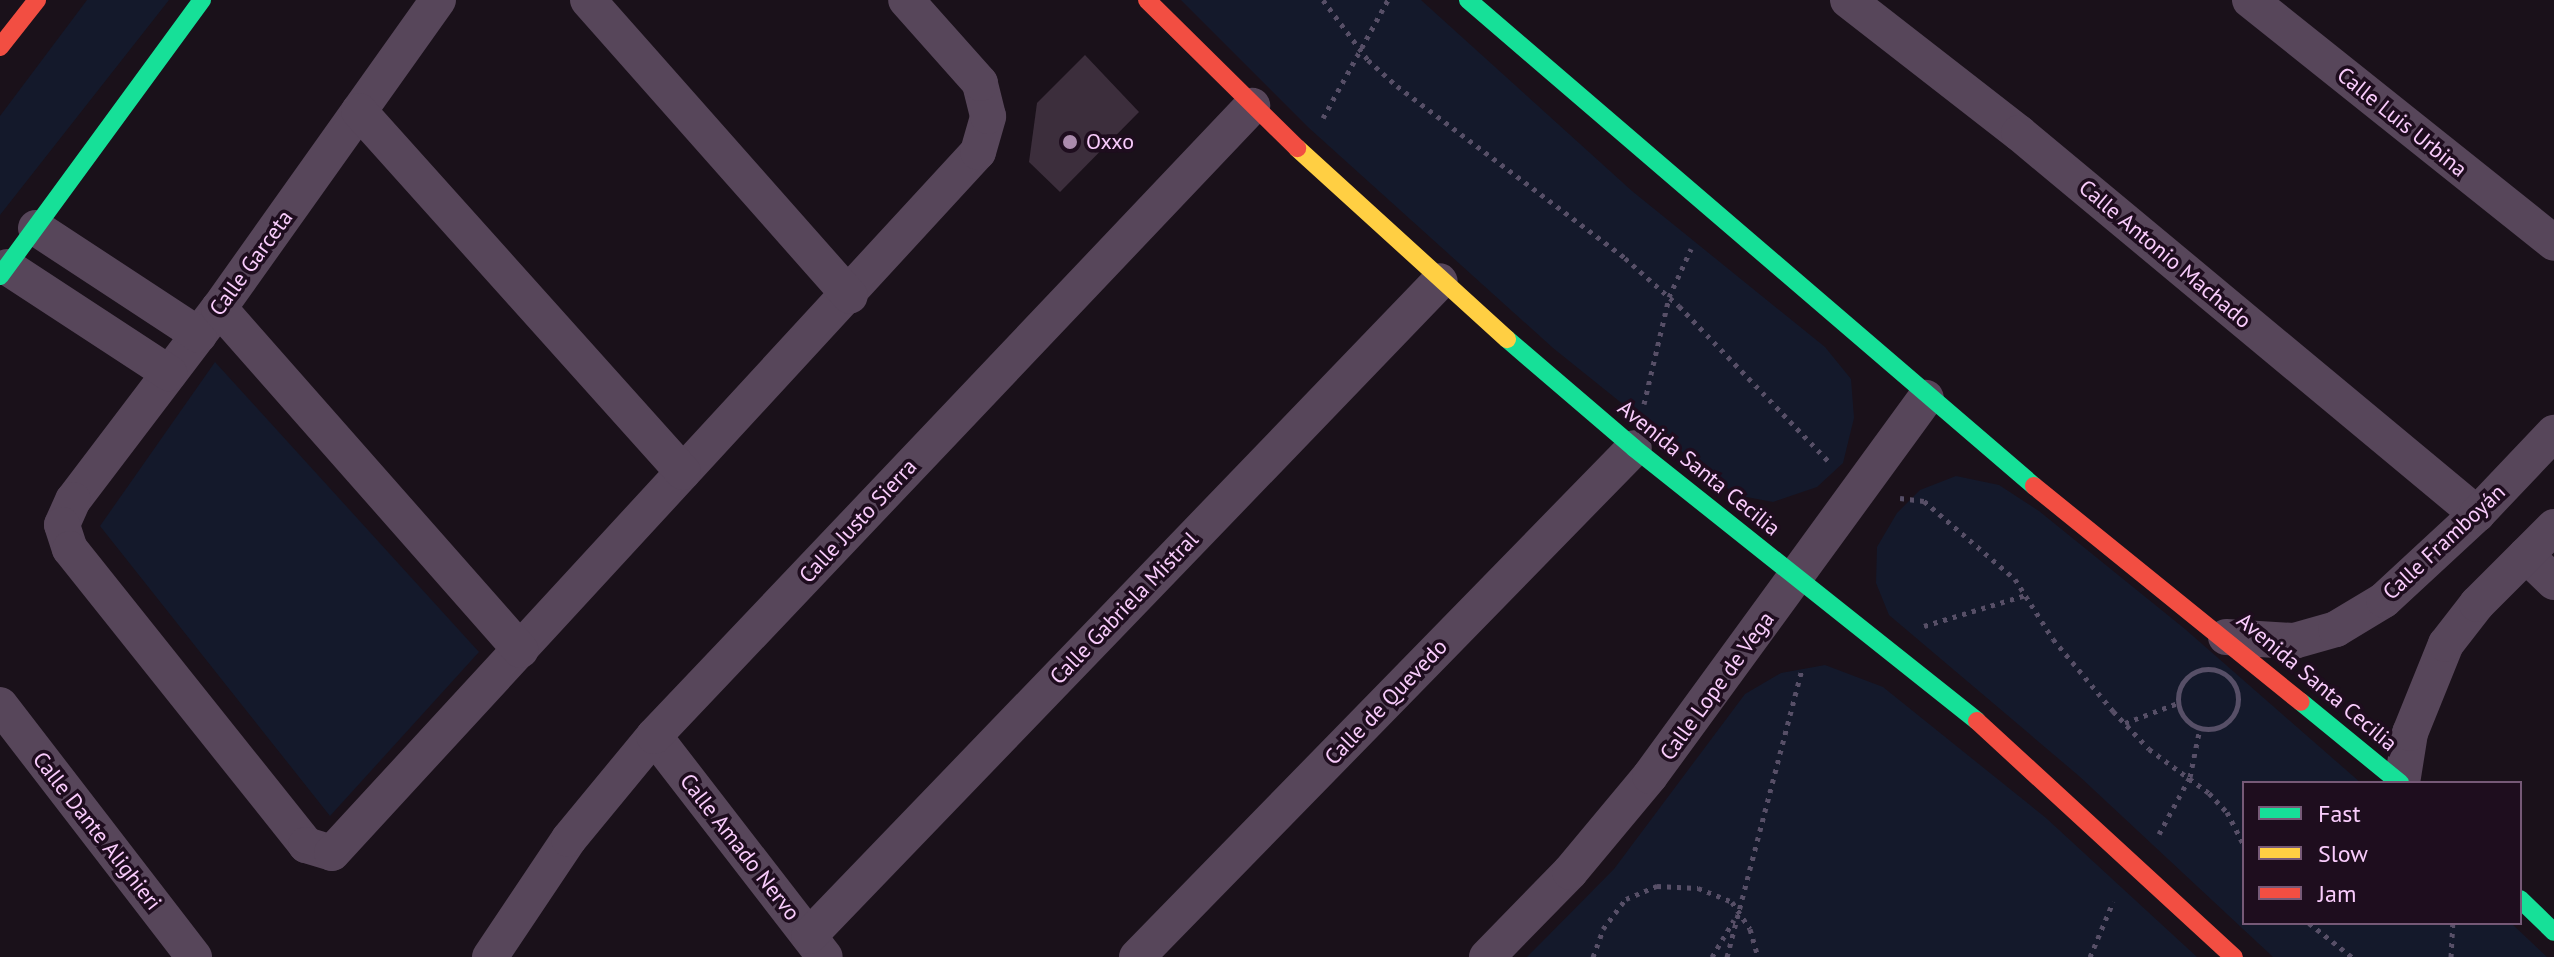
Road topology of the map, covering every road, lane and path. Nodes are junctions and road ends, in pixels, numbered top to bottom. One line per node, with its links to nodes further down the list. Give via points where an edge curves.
1 (37, 0): 12 (street)
2 (202, 0): 18 (street)
3 (438, 0): 15 (street, Calle Garceta)
4 (588, 0): 22 (street)
5 (906, 0): 22 (street, via 980,83 988,116 986,136 978,152)
6 (1147, 0): 14 (street, Avenida Santa Cecilia)
7 (1323, 0): 13 (path)
8 (1388, 0): 13 (path)
9 (1468, 0): 17 (street, Avenida Santa Cecilia)
10 (1848, 0): 31 (street, Calle Antonio Machado, via 2019,133)
11 (2250, 0): 19 (street, Calle Luis Urbina)
12 (0, 47)
13 (1362, 51): 16 (path); 23 (path, via 1421,106 1625,258)
14 (1252, 106): 16 (street, Avenida Santa Cecilia); 45 (street, Calle Justo Sierra)
15 (359, 111): 24 (street, Calle Garceta); 29 (street)
16 (1302, 153): 21 (street, Avenida Santa Cecilia)
17 (1709, 209): 23 (path); 26 (street, Avenida Santa Cecilia)
18 (36, 228): 20 (street); 24 (street)
19 (2554, 243)
20 (3, 272): 25 (street)
21 (1440, 281): 28 (street, Avenida Santa Cecilia); 56 (street, Calle Gabriela Mistral)
22 (850, 296): 29 (street)
23 (1669, 297): 28 (path); 30 (path)
24 (209, 322): 25 (street, Calle Garceta); 39 (street)
25 (169, 373): 39 (street, Calle Garceta, via 73,500 62,525 70,549 306,845 332,853)
26 (1926, 398): 30 (street, Calle Lope de Vega); 37 (street, Avenida Santa Cecilia)
27 (2554, 433): 31 (street, Calle Framboyán)
28 (1634, 448): 34 (street, Avenida Santa Cecilia); 59 (street, Calle de Quevedo)
29 (683, 472): 39 (street)
30 (1857, 492): 34 (street, Calle Lope de Vega); 36 (path, via 1924,501 1987,551)
31 (2477, 514): 37 (street, Calle Framboyán, via 2384,600 2336,629 2294,641)
32 (2554, 527): 33 (street)
33 (2526, 555): 35 (street); 48 (street, via 2446,644 2414,722)
34 (1795, 577): 38 (street, Avenida Santa Cecilia); 60 (street, Calle Lope de Vega, via 1650,776 1570,872)
35 (2554, 582)
36 (2026, 595): 38 (path); 43 (path, via 2053,639)
37 (2226, 637): 47 (street, Avenida Santa Cecilia)
38 (1879, 644): 50 (street, Avenida Santa Cecilia, via 1989,731)
39 (521, 650)
40 (1802, 669): 52 (path)
41 (2178, 703): 43 (path); 44 (path, via 2186,719); 44 (path, via 2189,676 2208,670 2227,676 2237,693 2235,713 2220,726)
42 (0, 705): 58 (street, Calle Dante Alighieri)
43 (2125, 723): 46 (path, via 2149,749)
44 (2200, 728): 46 (path)
45 (654, 736): 56 (street, Calle Amado Nervo); 57 (street, Calle Justo Sierra, via 569,839)
46 (2190, 777): 49 (path, via 2227,812); 50 (path, via 2175,812)
47 (2399, 781)
48 (2401, 781)
49 (2242, 842)
50 (2138, 863): 65 (path, via 2106,914); 66 (street, Avenida Santa Cecilia)
51 (2522, 901): 55 (street)
52 (1739, 912): 61 (path, via 1732,902 1698,888 1657,886 1626,899 1603,929); 62 (path); 63 (path); 64 (path)
53 (2312, 925): 67 (path)
54 (2453, 925): 68 (path)
55 (2554, 932)
56 (817, 946)
57 (497, 953)
58 (194, 957)
59 (1137, 957)
60 (1487, 957)
61 (1593, 957)
62 (1712, 957)
63 (1727, 957)
64 (1758, 957)
65 (2090, 957)
66 (2234, 957)
67 (2352, 957)
68 (2451, 957)

